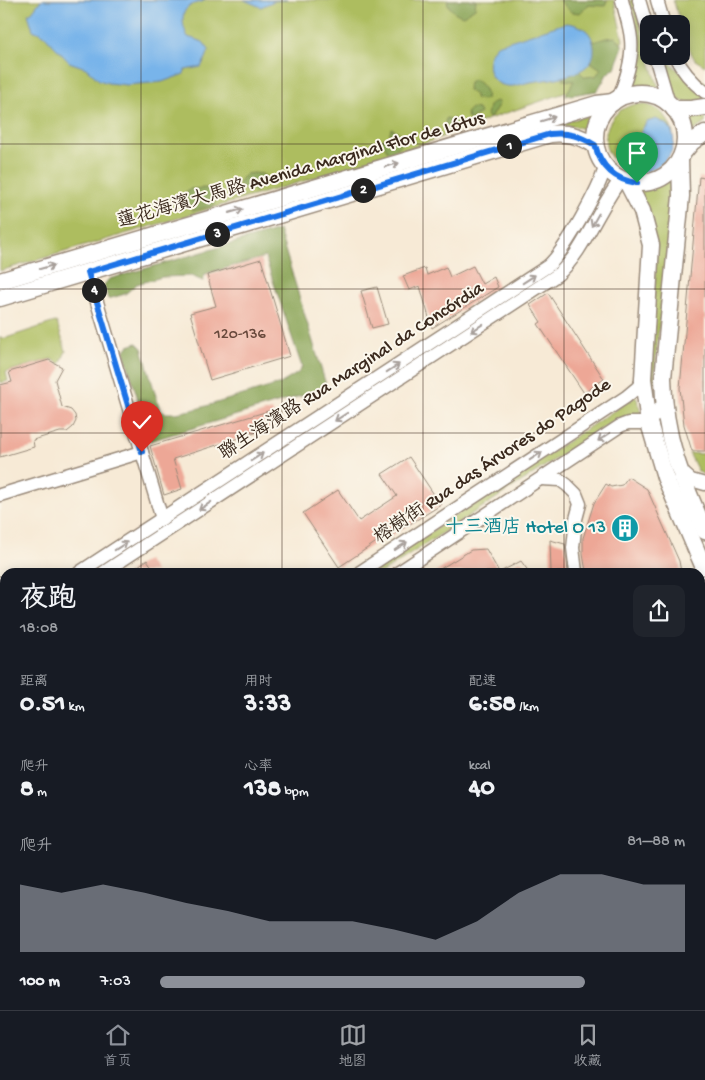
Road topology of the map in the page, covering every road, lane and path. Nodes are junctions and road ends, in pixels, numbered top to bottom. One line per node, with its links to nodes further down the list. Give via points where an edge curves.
1 (622, 0): 9 (street, via 632,47 624,84)
2 (639, 0): 4 (street)
3 (657, 0): 5 (street)
4 (643, 15)
5 (661, 15)
6 (658, 65): 10 (street)
7 (679, 65): 8 (street)
8 (705, 92)
9 (615, 101): 10 (main road, via 627,95 643,94 659,98); 13 (main road, via 604,110 598,121); 18 (main road, 蓮花海濱大馬路 Avenida Marginal Flor de Lótus, one-way to 9)
10 (671, 106): 11 (main road, via 691,109); 14 (main road, via 681,119 684,130)
11 (705, 106)
12 (705, 133): 14 (main road, via 692,142)
13 (595, 145): 15 (main road); 17 (main road, 蓮花海濱大馬路 Avenida Marginal Flor de Lótus, via 569,133 550,134)
14 (681, 157): 16 (main road, via 658,180 642,183); 21 (main road, via 681,196 663,378)
15 (605, 167): 16 (main road); 28 (street, 聯生海濱路 Rua Marginal da Concórdia, one-way to 15, via 548,266 564,246 598,186)
16 (624, 181): 20 (main road, via 642,211 652,245); 33 (street, 聯生海濱路 Rua Marginal da Concórdia, one-way to 33, via 604,204 573,258 557,275)
17 (88, 272): 19 (main road, 蓮花海濱大馬路 Avenida Marginal Flor de Lótus); 23 (street)
18 (0, 281)
19 (0, 298)
20 (643, 379): 22 (main road); 34 (street, 榕樹街 Rua das Árvores do Pagode, one-way to 20, via 626,397)
21 (664, 404): 22 (street); 24 (main road)
22 (650, 423): 25 (street, 榕樹街 Rua das Árvores do Pagode, one-way to 25, via 620,426); 29 (main road, via 665,477)
23 (142, 452): 27 (street); 28 (street)
24 (678, 467): 26 (street, via 691,480); 30 (main road)
25 (541, 479): 35 (street, 榕樹街 Rua das Árvores do Pagode); 36 (street, via 560,480 576,494 580,504 573,540)
26 (705, 484)
27 (0, 495)
28 (162, 519): 32 (street, 聯生海濱路 Rua Marginal da Concórdia, one-way to 28)
29 (683, 519): 30 (main road, via 695,528); 31 (main road)
30 (705, 529): 31 (main road)
31 (698, 554): 37 (main road)
32 (95, 568)
33 (110, 568)
34 (366, 568)
35 (405, 568)
36 (576, 568)
37 (704, 568)

